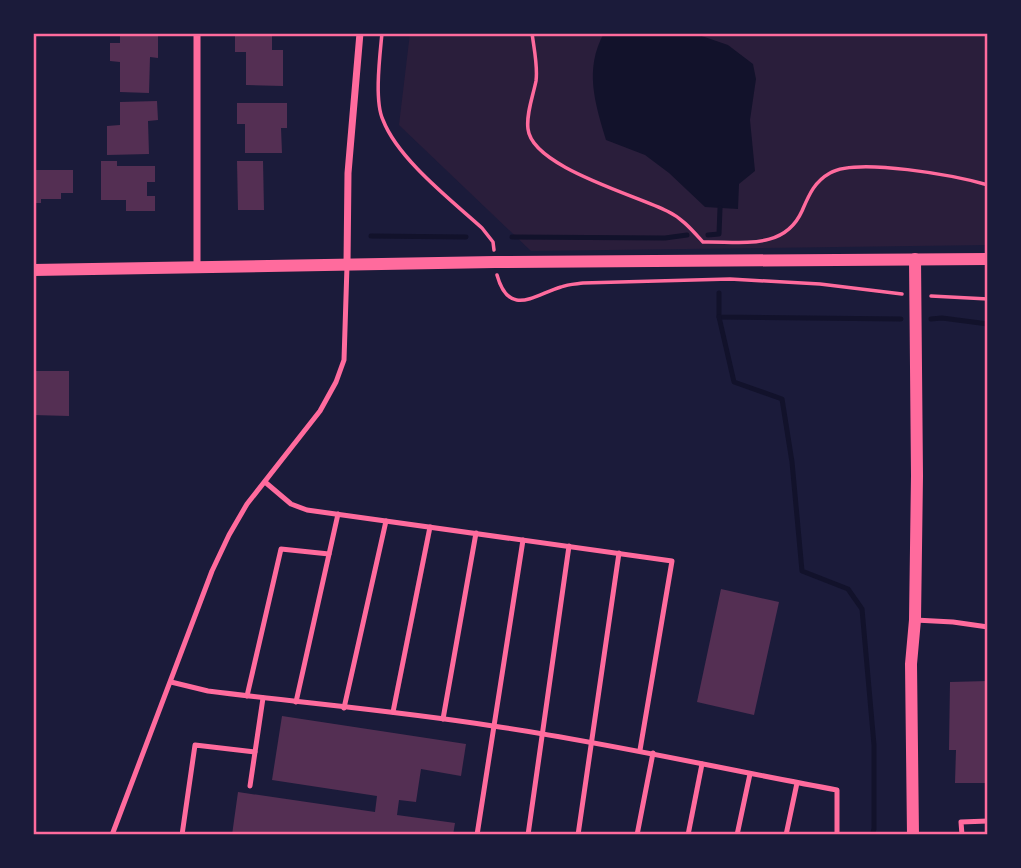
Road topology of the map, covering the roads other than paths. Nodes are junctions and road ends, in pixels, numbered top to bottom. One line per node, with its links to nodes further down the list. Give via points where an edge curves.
1 (197, 33): 6 (street)
2 (360, 33): 5 (street, via 348,173)
3 (915, 259): 4 (street); 5 (street); 17 (street)
4 (988, 259)
5 (347, 264): 6 (street); 8 (lane, via 340,371 320,411)
6 (197, 266): 7 (street)
7 (33, 270)
8 (265, 482): 9 (lane, via 291,503); 19 (lane, via 229,535)
9 (338, 514): 10 (lane); 16 (lane)
10 (386, 521): 11 (lane); 23 (lane)
11 (430, 527): 12 (lane); 24 (lane)
12 (476, 534): 13 (lane); 25 (lane)
13 (523, 540): 14 (lane); 26 (lane)
14 (569, 546): 15 (lane); 27 (lane)
15 (619, 553): 28 (lane); 29 (lane, via 672,561)
16 (329, 554): 20 (lane, via 281,549); 22 (lane)
17 (915, 620): 18 (lane); 47 (street, via 911,664)
18 (988, 627)
19 (170, 682): 20 (lane); 37 (lane)
20 (247, 696): 21 (lane)
21 (263, 698): 22 (lane); 30 (lane)
22 (296, 702): 23 (lane)
23 (344, 708): 24 (lane)
24 (393, 712): 25 (lane)
25 (443, 719): 26 (lane)
26 (493, 726): 27 (lane); 39 (lane)
27 (542, 734): 28 (lane); 40 (lane)
28 (591, 742): 29 (lane); 41 (lane)
29 (640, 750): 31 (lane)
30 (255, 752): 35 (lane); 38 (lane, via 195,745)
31 (653, 752): 32 (lane); 42 (lane)
32 (702, 764): 33 (lane); 43 (lane)
33 (750, 774): 34 (lane); 44 (lane)
34 (797, 783): 45 (lane); 46 (lane, via 837,790)
35 (250, 786)
36 (988, 821): 48 (lane, via 961,821)
37 (112, 835)
38 (182, 835)
39 (477, 835)
40 (528, 835)
41 (578, 835)
42 (637, 835)
43 (688, 835)
44 (737, 835)
45 (786, 835)
46 (837, 835)
47 (913, 835)
48 (962, 835)

